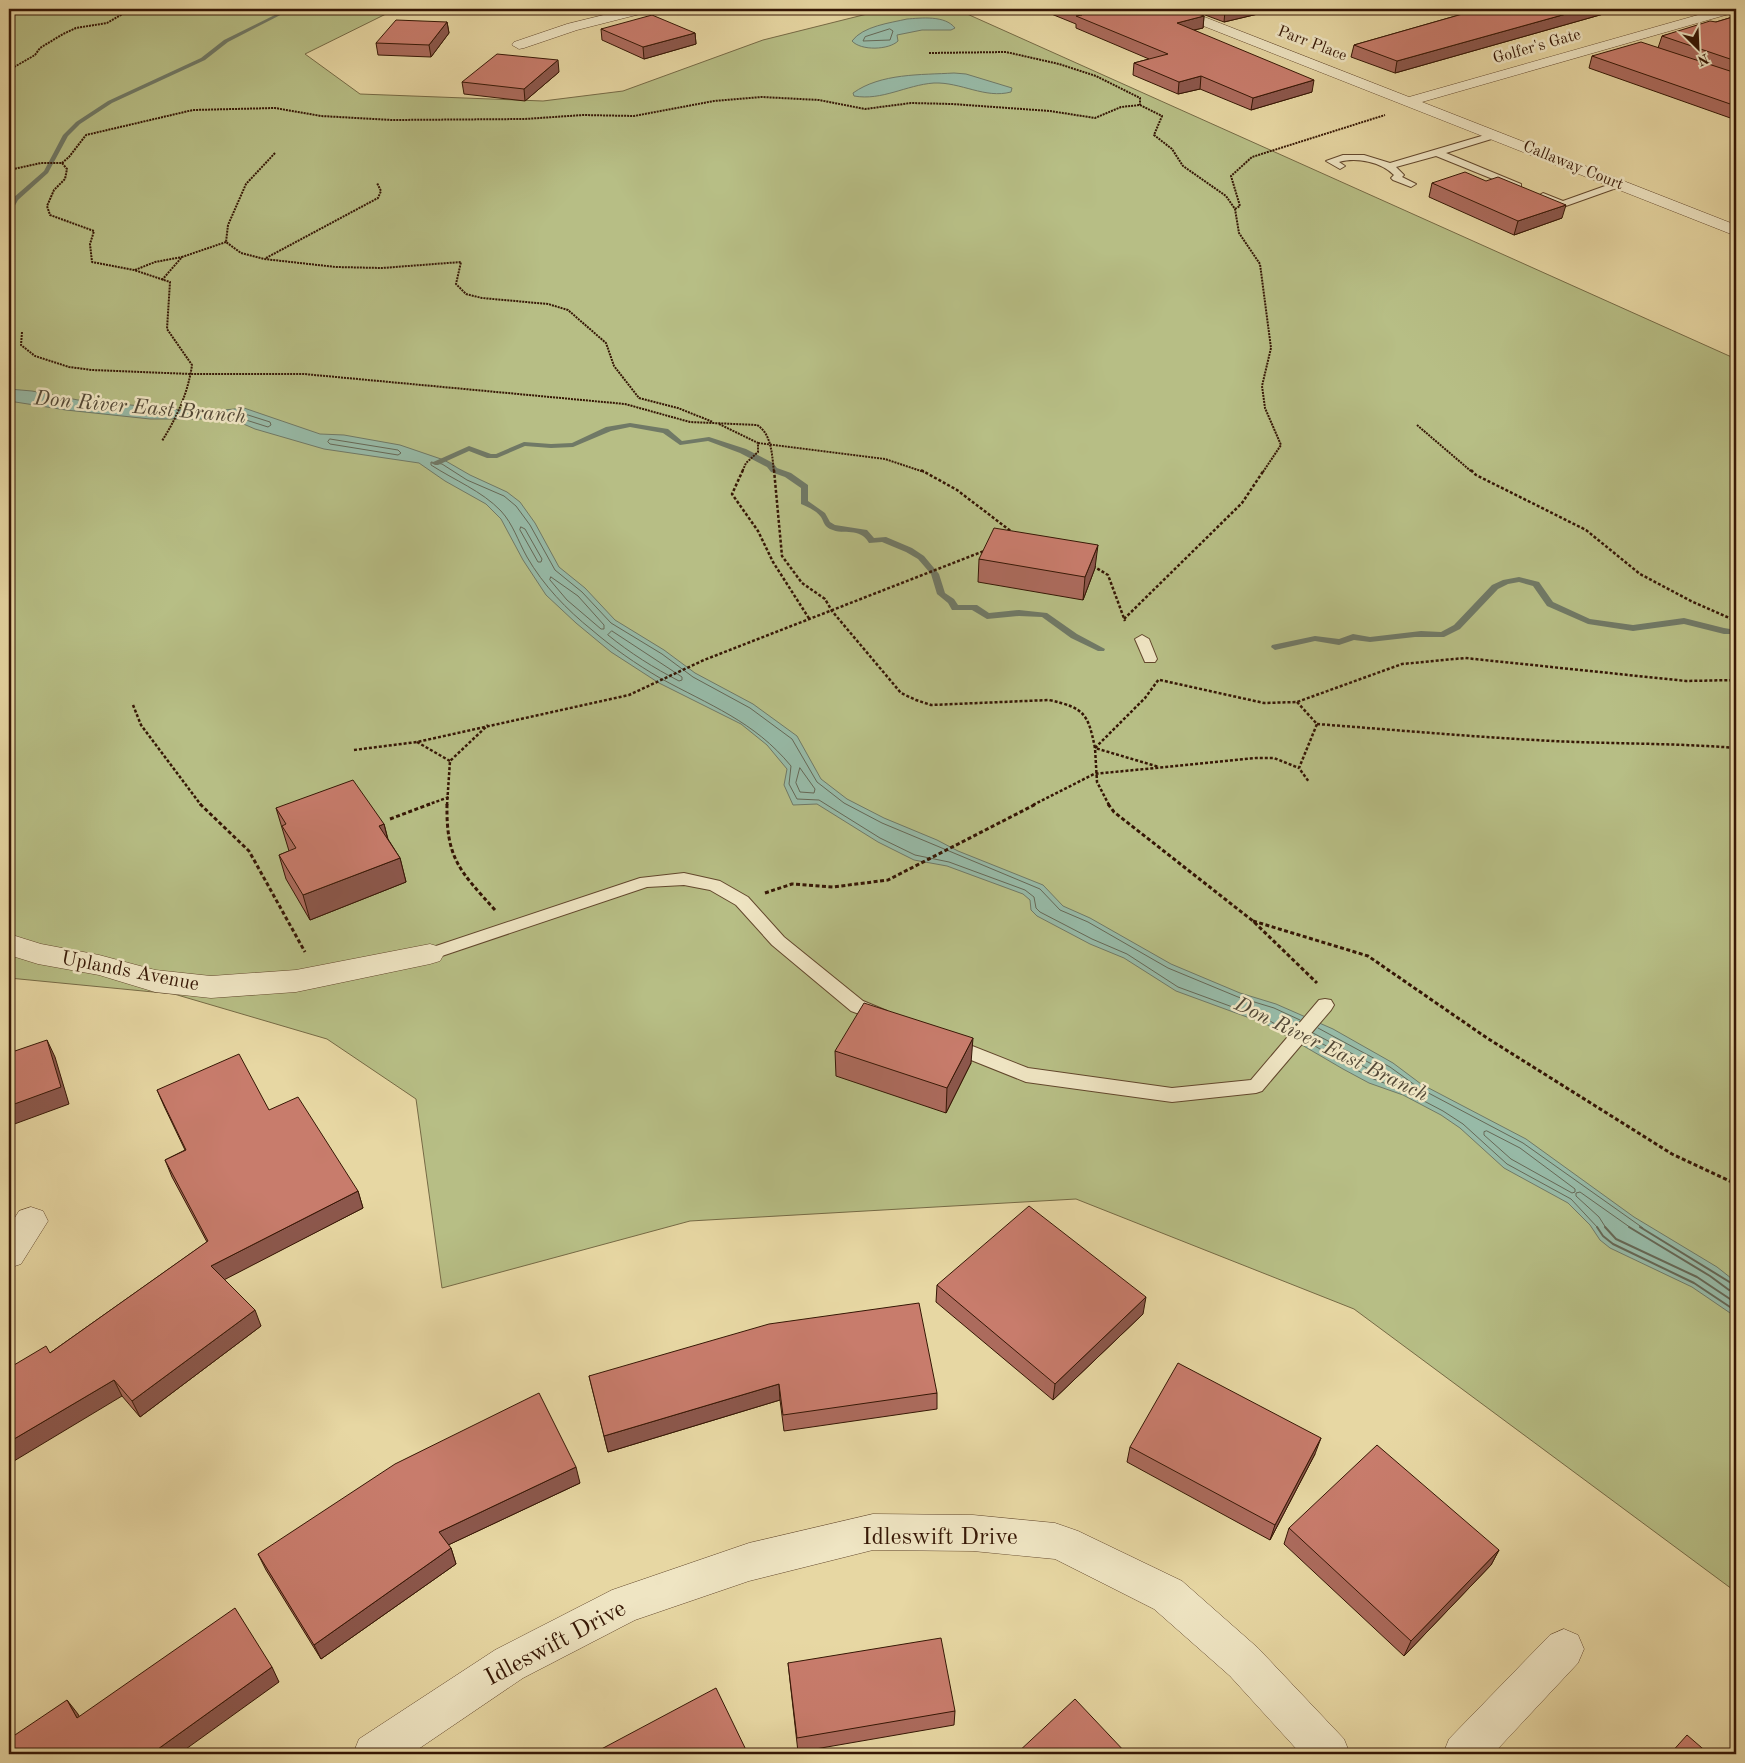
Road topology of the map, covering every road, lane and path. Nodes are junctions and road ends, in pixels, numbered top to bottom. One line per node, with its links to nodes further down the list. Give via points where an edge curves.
1 (130, 9): 11 (path, via 107,23 76,28 63,34)
2 (643, 9): 8 (street, via 572,27)
3 (1173, 9): 12 (street, Parr Place)
4 (1698, 9): 6 (street, Golfer's Gate)
5 (1732, 9): 7 (street, Golfer's Gate)
6 (1601, 34): 7 (street); 12 (street, Golfer's Gate)
7 (1621, 41): 9 (street); 13 (street, Golfer's Gate)
8 (519, 45)
9 (1642, 48)
10 (929, 53): 14 (path, via 1006,52 1059,64 1096,76 1140,98)
11 (9, 70)
12 (1391, 94): 13 (street, Parr Place)
13 (1414, 103): 15 (street, Callaway Court); 25 (path, via 1252,157 1231,176 1240,206)
14 (1140, 105): 18 (path, via 1121,107 1095,118 1050,111 952,104 911,103 865,109 841,102 781,97 714,101 634,116 526,119 392,120 321,116 275,108 202,109 86,135 70,158); 25 (path, via 1162,116 1154,135 1172,149 1183,166 1226,196)
15 (1494, 135): 17 (lane); 24 (street, Callaway Court)
16 (275, 153): 27 (path, via 246,184 228,225)
17 (1437, 153): 20 (lane); 24 (lane, via 1563,204)
18 (61, 163): 21 (path, via 42,163); 30 (path, via 68,169 47,206 50,215 94,232 90,244 92,262)
19 (1340, 166): 20 (lane, via 1331,161 1364,158)
20 (1390, 166): 23 (lane, via 1399,175 1396,178)
21 (9, 170)
22 (377, 183): 29 (path, via 381,191 378,198)
23 (1411, 184)
24 (1618, 184): 26 (street, Callaway Court)
25 (1235, 209): 44 (path, via 1239,232 1260,264 1271,348 1262,386 1265,408 1281,445 1242,502)
26 (1736, 231)
27 (226, 242): 28 (path); 29 (path, via 241,253)
28 (182, 257): 30 (path); 31 (path)
29 (264, 258): 34 (path, via 336,267 382,268 461,262 456,284 466,294 548,304 568,310 606,343 614,366 639,398)
30 (134, 270): 31 (path)
31 (162, 280): 33 (path, via 170,282 167,329 192,365)
32 (22, 332): 33 (path, via 21,345 35,356 57,364 92,370)
33 (191, 374): 34 (path, via 304,374 606,402 657,411 690,422); 36 (path, via 172,426)
34 (717, 423): 37 (path); 38 (path, via 757,425)
35 (1417, 425): 45 (path, via 1476,475 1586,530 1640,574)
36 (162, 441)
37 (758, 443): 38 (path); 43 (path, via 758,452 746,463 732,494 758,531 773,562)
38 (771, 445): 39 (path, via 885,459 917,468 957,490); 42 (path, via 782,556 802,583 825,599)
39 (1017, 537)
40 (992, 548): 42 (path)
41 (1086, 562): 44 (path, via 1108,575)
42 (832, 611): 43 (path); 55 (path, via 901,693 931,705 1049,700 1064,703 1078,711 1090,724)
43 (810, 620): 53 (path, via 704,660 629,695)
44 (1124, 620): 46 (path)
45 (1736, 621)
46 (1142, 639): 47 (lane)
47 (1150, 659): 48 (path)
48 (1160, 680): 50 (path, via 1264,703); 55 (path)
49 (1736, 680): 50 (path, via 1686,681 1465,658 1402,664)
50 (1297, 702): 52 (path)
51 (133, 705): 70 (path, via 141,725 183,783 206,811 249,851)
52 (1317, 724): 56 (path, via 1550,740); 60 (path)
53 (489, 725): 54 (path); 58 (path)
54 (416, 742): 57 (path); 58 (path)
55 (1095, 748): 59 (path); 61 (path)
56 (1736, 748)
57 (354, 750)
58 (450, 761): 63 (path)
59 (1159, 767): 60 (path, via 1274,758); 61 (path)
60 (1299, 768): 62 (path)
61 (1094, 774): 65 (path, via 888,880 833,887 792,884); 66 (path, via 1100,794 1114,812)
62 (1309, 782)
63 (449, 797): 64 (path); 67 (path, via 450,848 464,875)
64 (390, 819)
65 (742, 901): 67 (lane, via 707,883 684,879 646,882); 72 (lane, via 778,942 857,1006)
66 (1253, 921): 71 (path, via 1318,984); 74 (path, via 1368,956 1487,1038 1672,1154)
67 (510, 927): 69 (lane)
68 (9, 944): 70 (street, Uplands Avenue, via 38,954 99,965 155,981 211,987 296,981)
69 (430, 954): 70 (street, Uplands Avenue)
70 (319, 976)
71 (1325, 1005): 73 (lane, via 1256,1086 1172,1095 1026,1075)
72 (893, 1020)
73 (937, 1039)
74 (1736, 1184)
75 (31, 1221): 76 (street)
76 (9, 1254)
77 (1564, 1649): 80 (street)
78 (374, 1754): 79 (street, Idleswift Drive, via 510,1664 626,1604 749,1562 873,1532 973,1533 1055,1540 1064,1544 1168,1595 1244,1662)
79 (1329, 1754)
80 (1464, 1754)

